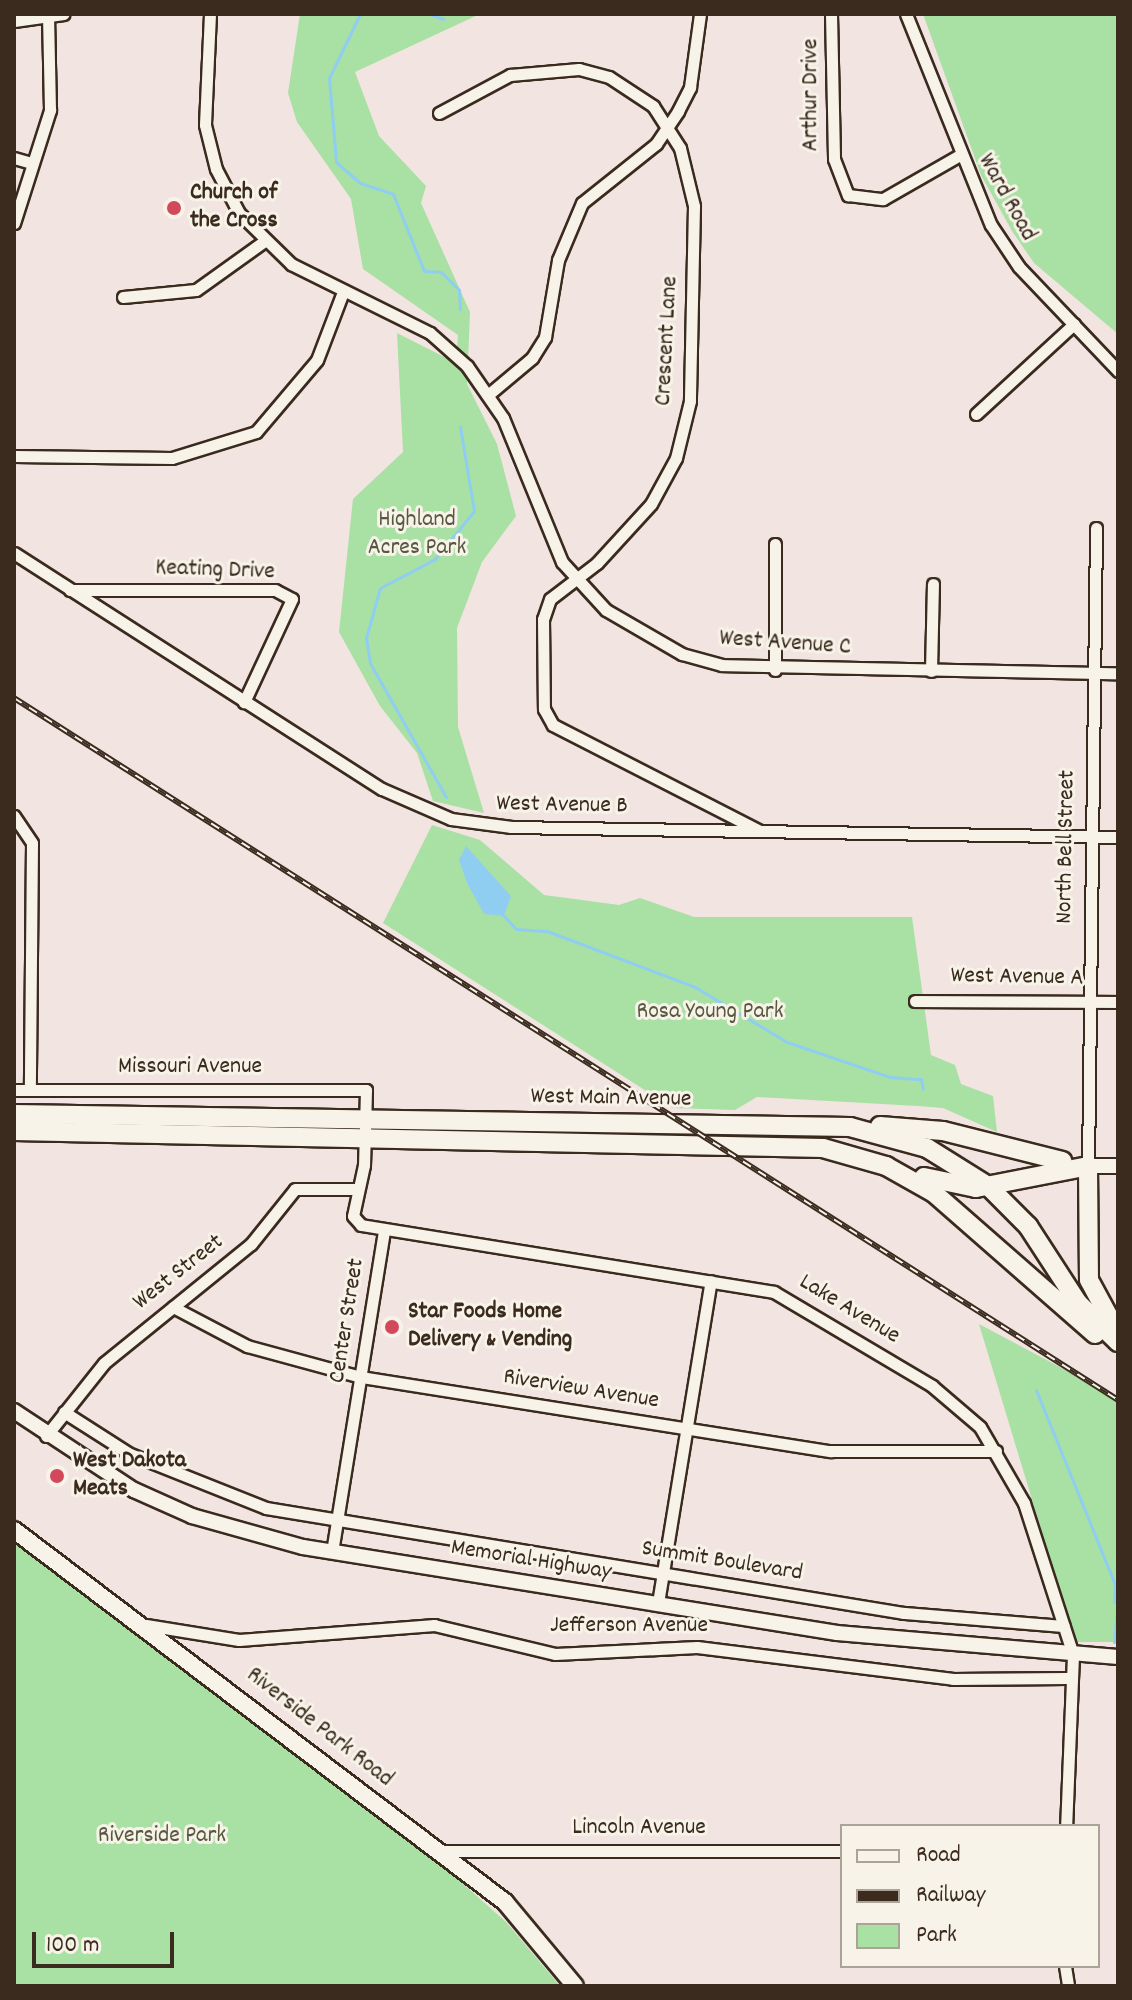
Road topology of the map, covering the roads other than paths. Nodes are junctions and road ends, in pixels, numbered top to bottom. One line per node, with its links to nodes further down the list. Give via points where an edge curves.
1 (64, 14): 6 (street)
2 (210, 14): 14 (street, via 203,101 209,147 233,203)
3 (700, 14): 9 (street, via 690,87)
4 (831, 14): 10 (street, Arthur Drive, via 834,159 848,195 883,199)
5 (906, 14): 10 (street, Ward Road)
6 (48, 18): 7 (street); 12 (street, via 50,110)
7 (14, 21)
8 (439, 113): 9 (street, Crescent Lane, via 510,75 579,69 632,90)
9 (667, 127): 19 (street, via 582,203 558,260 545,337); 25 (street, Crescent Lane, via 692,182 690,401 676,458 651,504)
10 (958, 156): 17 (street, Ward Road, via 1019,267)
11 (14, 158): 12 (street)
12 (32, 163): 13 (street)
13 (14, 223)
14 (263, 242): 15 (street, West Avenue C); 16 (street, via 196,290)
15 (343, 292): 19 (street, West Avenue C, via 430,333); 21 (street, via 317,360 256,432 172,458)
16 (123, 297)
17 (1074, 324): 18 (street, Ward Road); 20 (street)
18 (1118, 371)
19 (489, 394): 25 (street, West Avenue C, via 543,527)
20 (976, 414)
21 (14, 456)
22 (1096, 528): 30 (street, North Bell Street)
23 (775, 544): 28 (street)
24 (14, 553): 27 (street, West Avenue B)
25 (578, 578): 28 (street, West Avenue C, via 606,610 682,654); 34 (street, Crescent Lane, via 550,599 543,619 544,709 553,725)
26 (933, 584): 29 (street)
27 (70, 590): 32 (street, West Avenue B); 32 (street, Keating Drive, via 275,590 292,599)
28 (775, 670): 29 (street, West Avenue C)
29 (931, 671): 30 (street, West Avenue C)
30 (1093, 673): 31 (street, West Avenue C); 35 (street, North Bell Street)
31 (1118, 673)
32 (244, 702): 34 (street, West Avenue B, via 394,796 466,823)
33 (14, 816): 41 (street, via 32,843)
34 (762, 832): 35 (street, West Avenue B)
35 (1089, 837): 36 (street, West Avenue B); 38 (street, North Bell Street)
36 (1118, 837)
37 (915, 1001): 38 (street, West Avenue A)
38 (1087, 1001): 39 (street, West Avenue A); 48 (street, North Bell Street)
39 (1118, 1002)
40 (14, 1090): 41 (street, Missouri Avenue)
41 (30, 1090): 42 (street, Missouri Avenue)
42 (366, 1090): 45 (street, Center Street)
43 (14, 1114): 45 (main road, West Main Avenue)
44 (850, 1127): 45 (main road, West Main Avenue); 48 (main road, via 943,1131); 50 (main road, West Main Avenue, via 927,1148)
45 (366, 1129): 46 (main road, West Main Avenue); 47 (main road, West Main Avenue); 51 (street, Center Street)
46 (14, 1131)
47 (823, 1148): 50 (main road, via 867,1152 943,1185); 57 (main road, West Main Avenue, via 886,1166 934,1193 1047,1299)
48 (1084, 1166): 49 (street); 50 (main road); 55 (main road, via 1092,1296)
49 (1118, 1166)
50 (988, 1186): 56 (main road, West Main Avenue, via 1028,1226 1078,1303)
51 (357, 1189): 52 (street, Center Street, via 355,1221); 54 (street, West Street, via 295,1189 251,1244)
52 (384, 1230): 53 (street, Lake Avenue); 58 (street, Center Street)
53 (711, 1281): 61 (street); 63 (street, Lake Avenue, via 790,1298 932,1386)
54 (173, 1307): 58 (street, Riverview Avenue, via 247,1346); 60 (street, West Street, via 113,1355)
55 (1118, 1331)
56 (1118, 1342)
57 (1118, 1351)
58 (361, 1377): 61 (street, Riverview Avenue); 64 (street, Center Street)
59 (14, 1411): 62 (street, Memorial Highway)
60 (64, 1412): 62 (street, West Street); 64 (street, Summit Boulevard, via 128,1453 212,1490)
61 (687, 1430): 63 (street, Riverview Avenue, via 830,1451); 67 (street)
62 (46, 1436): 66 (street, Memorial Highway, via 192,1516)
63 (996, 1451): 70 (street, Lake Avenue, via 1024,1503)
64 (337, 1522): 66 (street, Center Street); 67 (street, Summit Boulevard)
65 (14, 1530): 69 (main road, Riverside Park Road)
66 (332, 1552): 68 (street, Memorial Highway)
67 (663, 1576): 68 (street); 70 (street, Summit Boulevard, via 904,1613)
68 (658, 1603): 71 (street, Memorial Highway, via 837,1633)
69 (146, 1625): 73 (street, Jefferson Avenue, via 239,1640 434,1625 555,1654 697,1647 953,1679); 75 (main road, Riverside Park Road)
70 (1063, 1626): 71 (street, Lake Avenue)
71 (1073, 1655): 72 (street, Memorial Highway); 73 (street)
72 (1118, 1657)
73 (1067, 1678): 74 (street)
74 (1066, 1824)
75 (437, 1851): 76 (street, Lincoln Avenue); 77 (main road, Riverside Park Road, via 505,1902)
76 (840, 1851)
77 (575, 1986)

